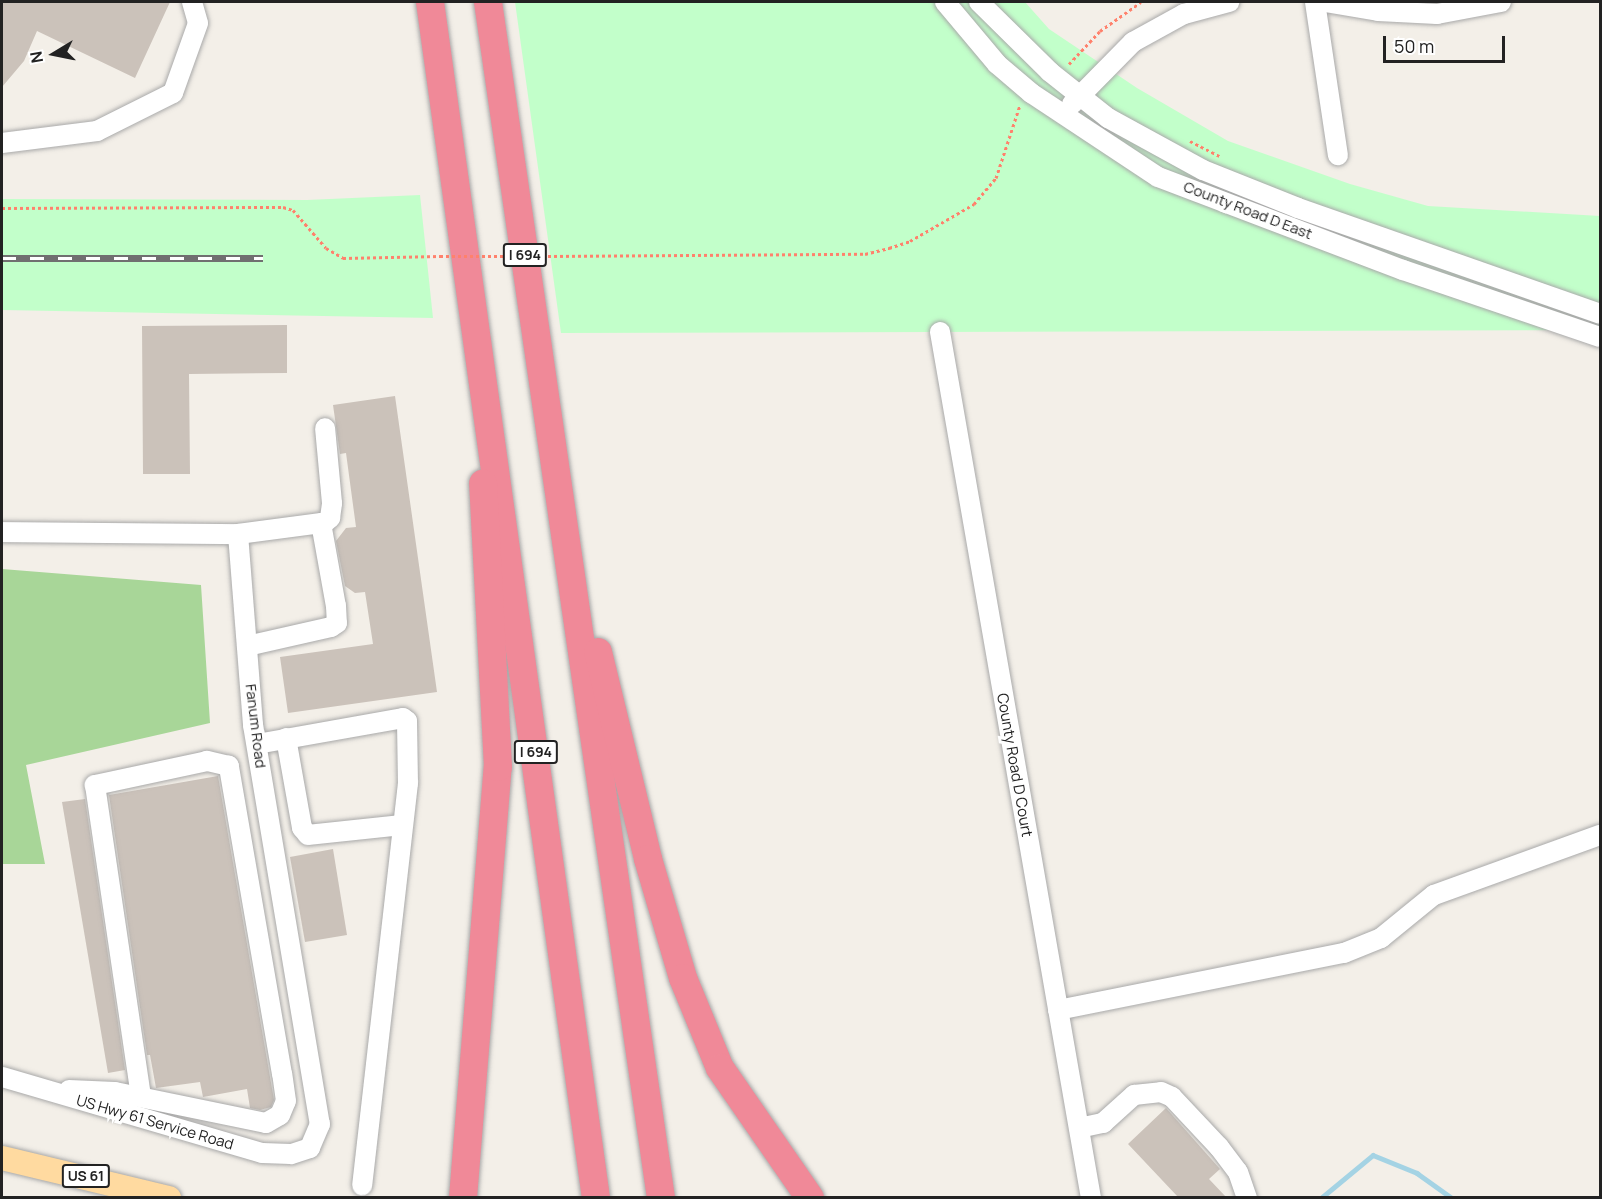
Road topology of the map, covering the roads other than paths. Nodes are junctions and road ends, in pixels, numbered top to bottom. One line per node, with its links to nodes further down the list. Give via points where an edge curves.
1 (192, 2): 12 (street, via 198,23 173,93 97,131)
2 (430, 2): 14 (highway, I 694)
3 (488, 2): 19 (highway, I 694)
4 (945, 2): 11 (street, County Road D East, via 997,64)
5 (979, 2): 10 (street, County Road D East)
6 (1229, 2): 10 (street, via 1184,14 1152,29 1116,56)
7 (1315, 2): 13 (street)
8 (1325, 2): 9 (street, via 1378,11 1437,14)
9 (1501, 2)
10 (1080, 97): 11 (street); 15 (street, County Road D East, via 1108,118 1203,170 1298,208)
11 (1060, 115): 17 (street, County Road D East, via 1158,177 1402,270)
12 (2, 143)
13 (1338, 155)
14 (475, 308): 37 (highway, via 498,767); 38 (highway, I 694)
15 (1600, 314)
16 (940, 332): 28 (street, County Road D Court)
17 (1600, 337)
18 (325, 428): 20 (street, via 332,503 330,518)
19 (561, 508): 39 (highway, I 694); 40 (highway, via 648,859 683,978 720,1068)
20 (322, 525): 22 (street, via 317,522); 23 (street, via 336,623)
21 (2, 532): 22 (street)
22 (238, 534): 23 (street, Fanum Road)
23 (247, 646): 25 (street, Fanum Road)
24 (286, 738): 25 (street); 26 (street, via 302,828 308,835); 26 (street, via 403,718 407,721 408,783)
25 (256, 744): 33 (street, Fanum Road, via 320,1124)
26 (401, 825): 35 (street)
27 (1600, 835): 28 (street, via 1434,895 1381,938 1344,953)
28 (1058, 1010): 32 (street, County Road D Court)
29 (2, 1077): 30 (street, US Hwy 61 Service Road)
30 (45, 1090): 31 (street, via 98,1090); 33 (street, US Hwy 61 Service Road, via 262,1153 291,1154)
31 (141, 1096): 31 (street, via 266,1123 280,1115 286,1101 229,766 207,762 95,785)
32 (1078, 1128): 41 (street, County Road D Court); 42 (street, via 1103,1123 1134,1095 1161,1092 1172,1096 1238,1172)
33 (310, 1148)
34 (2, 1158): 36 (main road, US 61)
35 (362, 1185)
36 (169, 1197)
37 (463, 1197)
38 (596, 1197)
39 (661, 1197)
40 (810, 1197)
41 (1091, 1197)
42 (1247, 1197)

